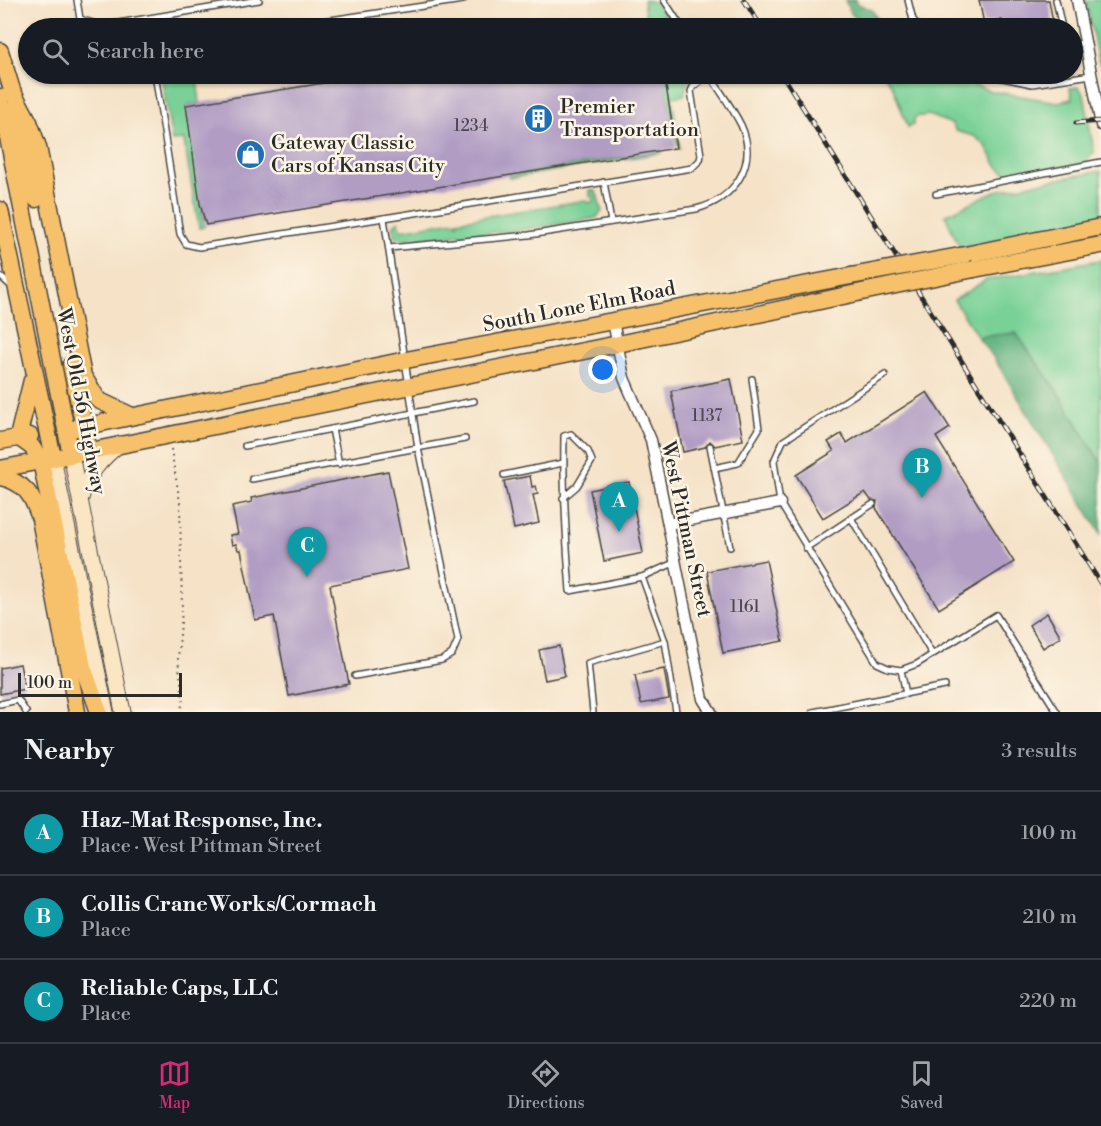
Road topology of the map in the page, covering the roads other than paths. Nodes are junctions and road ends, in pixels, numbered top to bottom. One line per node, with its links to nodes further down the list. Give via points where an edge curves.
1 (77, 0): 8 (lane)
2 (259, 0): 9 (lane)
3 (463, 0): 10 (lane)
4 (664, 0): 11 (lane)
5 (908, 0): 12 (lane)
6 (1056, 0): 13 (lane)
7 (1077, 0): 14 (street)
8 (80, 18)
9 (149, 18)
10 (343, 18)
11 (676, 18)
12 (912, 18)
13 (1060, 18)
14 (1080, 18)
15 (1083, 32): 16 (street)
16 (1085, 42): 18 (street)
17 (0, 51): 45 (main road, via 12,90 38,147 83,376 98,400)
18 (1095, 82): 23 (street)
19 (156, 84): 28 (lane, via 180,234 186,244 199,247)
20 (697, 84): 25 (lane, via 691,91 701,155 697,165)
21 (715, 84): 29 (lane, via 744,135 747,155 741,178 728,194 706,206)
22 (0, 99): 46 (main road, via 21,133); 48 (main road, West Old 56 Highway)
23 (1101, 125)
24 (1101, 162): 26 (lane)
25 (604, 182): 28 (lane); 29 (lane)
26 (936, 194)
27 (0, 216): 35 (main road, West Old 56 Highway)
28 (384, 218): 32 (lane)
29 (611, 222): 32 (lane, via 522,236)
30 (1101, 227): 33 (main road, South Lone Elm Road)
31 (1101, 245): 33 (main road, South Lone Elm Road)
32 (389, 248): 38 (lane)
33 (970, 262): 36 (main road, South Lone Elm Road, bridge, via 851,276); 37 (main road, South Lone Elm Road, bridge, via 857,293)
34 (0, 276): 35 (lane)
35 (17, 291): 39 (main road, West Old 56 Highway)
36 (613, 321): 37 (street, West Pittman Street); 38 (main road, South Lone Elm Road)
37 (618, 344): 42 (main road, South Lone Elm Road); 73 (street, West Pittman Street, via 624,378 651,440)
38 (406, 360): 42 (lane); 45 (main road, South Lone Elm Road)
39 (34, 368): 49 (main road, West Old 56 Highway); 50 (main road)
40 (885, 375): 69 (lane, via 783,441 774,460)
41 (752, 379): 62 (lane, via 759,429 738,463)
42 (410, 384): 44 (lane); 53 (main road, South Lone Elm Road)
43 (474, 401): 44 (lane)
44 (413, 414): 47 (lane); 56 (lane)
45 (132, 416): 46 (main road, South Lone Elm Road)
46 (84, 426): 48 (main road, South Lone Elm Road); 57 (main road)
47 (332, 429): 54 (lane); 61 (lane)
48 (66, 430): 49 (main road, South Lone Elm Road); 58 (main road, West Old 56 Highway)
49 (47, 434): 50 (main road, South Lone Elm Road); 59 (main road, West Old 56 Highway)
50 (18, 437): 52 (main road, South Lone Elm Road); 59 (main road)
51 (465, 438): 56 (lane)
52 (0, 441)
53 (120, 444): 57 (main road, South Lone Elm Road); 68 (main road, via 94,469)
54 (245, 446)
55 (711, 446): 62 (lane)
56 (418, 448): 61 (lane); 81 (lane, via 457,647 441,660)
57 (89, 451): 58 (main road, South Lone Elm Road)
58 (71, 454): 59 (main road, South Lone Elm Road); 68 (main road, West Old 56 Highway)
59 (47, 460): 63 (main road, South Lone Elm Road); 87 (main road, via 83,667); 88 (main road, West Old 56 Highway)
60 (564, 463): 64 (lane); 67 (lane); 67 (lane, via 564,436 572,434 592,461 578,486)
61 (339, 464): 66 (lane)
62 (714, 468): 71 (lane)
63 (0, 469)
64 (504, 475)
65 (0, 477): 86 (main road, via 21,484 30,492 40,519)
66 (252, 479)
67 (563, 498): 77 (lane, via 570,591)
68 (80, 501): 89 (main road, West Old 56 Highway)
69 (780, 503): 71 (street); 75 (lane)
70 (873, 504): 72 (lane)
71 (723, 514): 73 (street); 74 (lane)
72 (851, 518): 75 (lane); 79 (lane)
73 (668, 524): 76 (street, West Pittman Street)
74 (730, 547)
75 (806, 548): 80 (lane, via 877,663)
76 (676, 562): 77 (lane); 92 (street, West Pittman Street, via 703,699)
77 (642, 577): 78 (lane)
78 (665, 641): 90 (lane, via 588,663); 91 (lane)
79 (932, 654): 80 (lane); 94 (lane, via 996,615)
80 (901, 670): 83 (lane)
81 (356, 676)
82 (945, 686): 83 (lane)
83 (906, 694): 93 (lane)
84 (0, 704): 85 (lane, via 18,700)
85 (26, 712)
86 (77, 712)
87 (99, 712)
88 (106, 712)
89 (123, 712)
90 (593, 712)
91 (676, 712)
92 (711, 712)
93 (813, 712)
94 (1058, 712)

